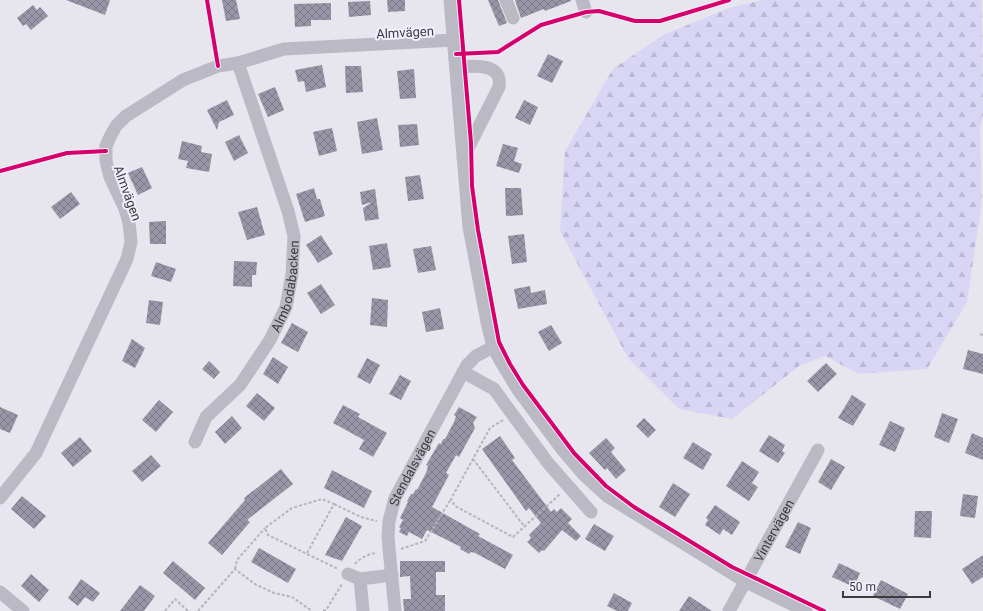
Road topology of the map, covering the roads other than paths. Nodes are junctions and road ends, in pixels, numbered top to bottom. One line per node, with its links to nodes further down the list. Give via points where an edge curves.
1 (450, 0): 4 (street)
2 (506, 0): 3 (street)
3 (513, 18)
4 (454, 40): 5 (street, Almvägen, via 284,49); 6 (street)
5 (238, 63): 10 (street, Almbodabacken, via 288,211 294,236 292,274 286,307 270,340 240,385 206,417); 12 (street, Almvägen, via 218,66 183,80 126,116 113,132 106,146 106,161 130,224 131,242 126,259 36,453)
6 (457, 67): 7 (street); 7 (street, via 487,67 494,71 500,81)
7 (462, 160): 8 (street, via 470,226)
8 (493, 347): 9 (street, Stendalsvägen, via 476,356); 17 (street, via 518,390 561,448 595,485 631,512)
9 (463, 372): 13 (street, via 494,389 568,487); 15 (street, Stendalsvägen, via 395,498 384,552)
10 (196, 442)
11 (818, 450): 17 (street, Vintervägen)
12 (0, 498)
13 (591, 512)
14 (348, 574): 16 (street)
15 (392, 575): 16 (street); 21 (street, Stendalsvägen)
16 (360, 579): 20 (street)
17 (746, 582): 22 (street, Vintervägen); 23 (street)
18 (0, 592): 19 (street)
19 (23, 611)
20 (363, 611)
21 (395, 611)
22 (729, 611)
23 (806, 611)

